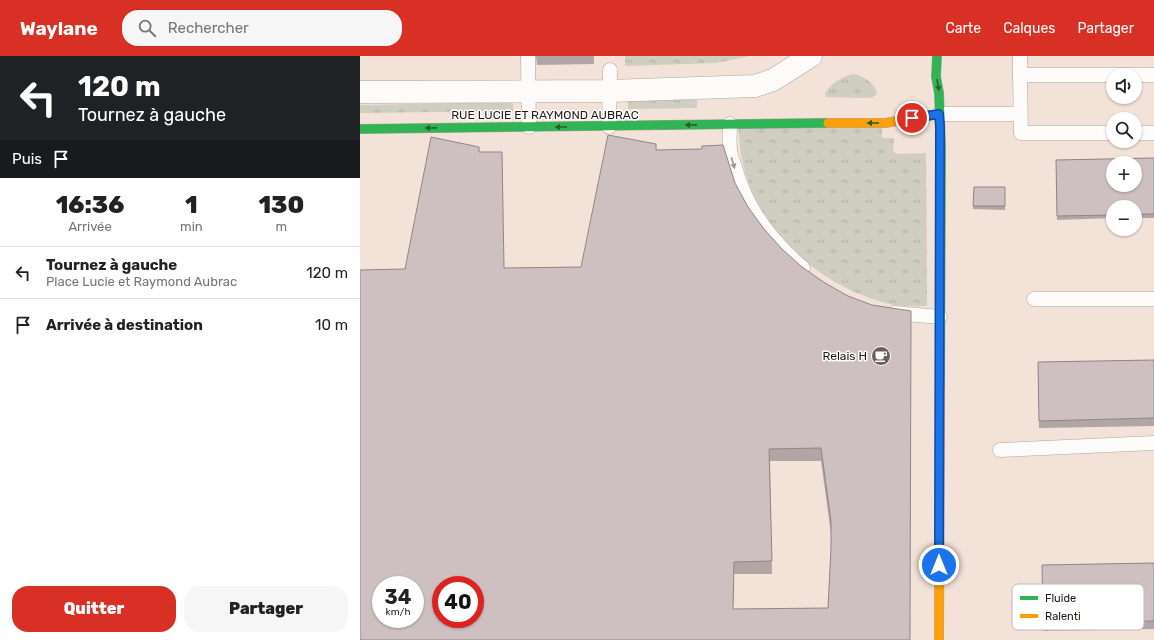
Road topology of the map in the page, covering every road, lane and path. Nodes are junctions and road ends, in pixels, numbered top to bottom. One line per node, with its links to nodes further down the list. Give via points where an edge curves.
1 (528, 56): 8 (lane)
2 (811, 56): 7 (street, via 773,80 755,86)
3 (936, 56): 10 (street, one-way to 10)
4 (1020, 56): 5 (lane)
5 (1020, 75): 6 (lane); 11 (lane)
6 (1154, 75)
7 (610, 80): 8 (street); 14 (lane)
8 (528, 91): 9 (street); 13 (lane)
9 (360, 92)
10 (939, 114): 11 (lane); 12 (street, RUE LUCIE ET RAYMOND AUBRAC, one-way to 12, via 885,123); 23 (street)
11 (1020, 114): 16 (lane, via 1021,133)
12 (730, 124): 14 (street, RUE LUCIE ET RAYMOND AUBRAC, one-way to 14); 19 (lane, one-way to 19, via 730,150 738,181 747,201 759,222 774,240)
13 (529, 127): 14 (street, RUE LUCIE ET RAYMOND AUBRAC, one-way to 13); 15 (street, RUE LUCIE ET RAYMOND AUBRAC, one-way to 15)
14 (609, 127)
15 (360, 129)
16 (1106, 133)
17 (1142, 133): 18 (lane)
18 (1154, 133)
19 (815, 279)
20 (1034, 299): 21 (lane)
21 (1154, 299)
22 (880, 310): 23 (lane, via 900,315)
23 (940, 317): 26 (street)
24 (1154, 443): 25 (lane)
25 (1000, 450)
26 (939, 640)

